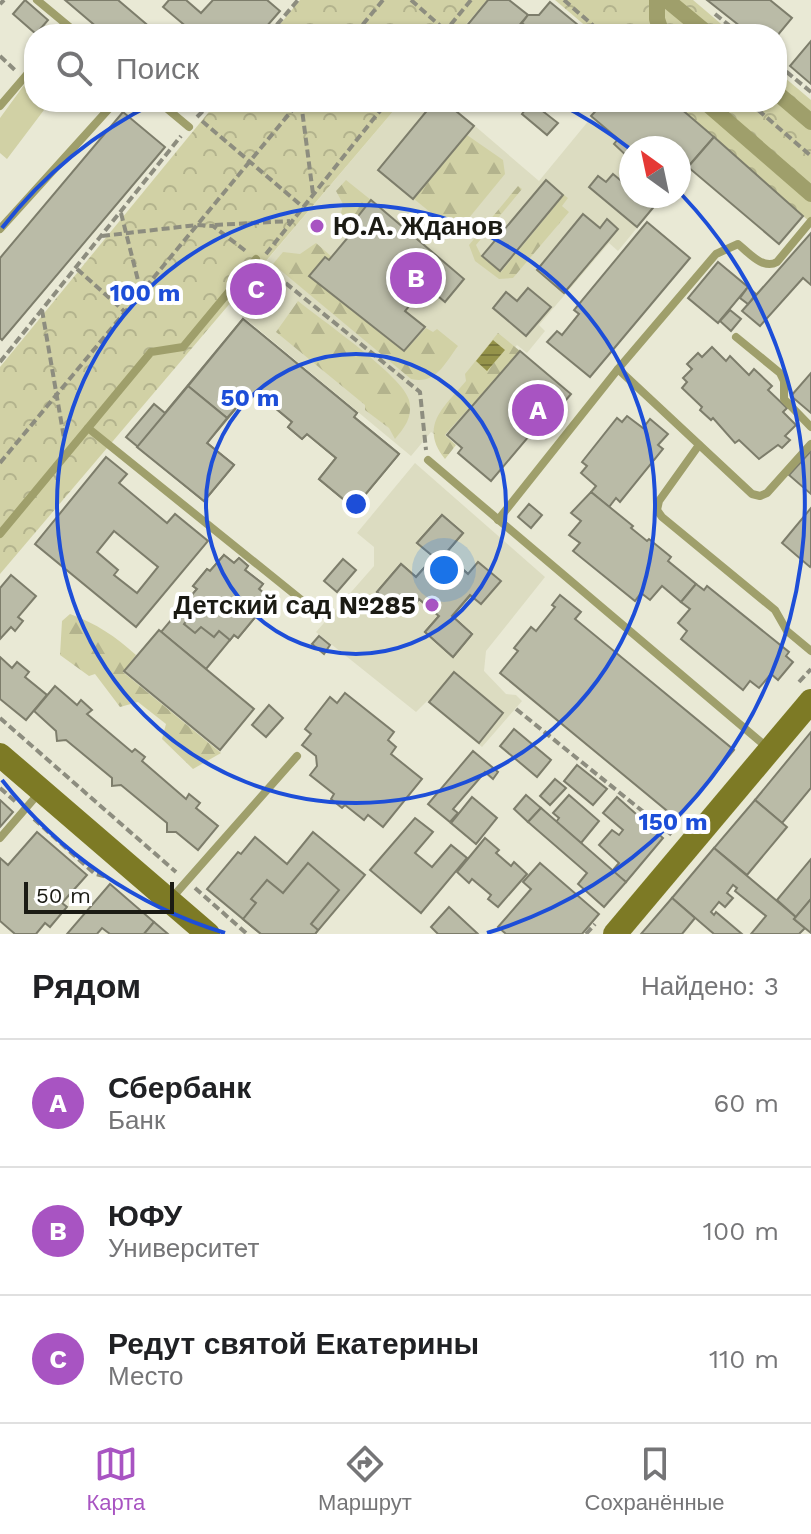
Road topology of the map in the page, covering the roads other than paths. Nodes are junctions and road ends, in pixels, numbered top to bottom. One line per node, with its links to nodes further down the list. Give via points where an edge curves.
1 (37, 0): 4 (lane)
2 (657, 0): 5 (street)
3 (667, 0): 6 (street)
4 (66, 24)
5 (659, 24)
6 (696, 24)
7 (24, 77): 9 (lane)
8 (787, 102): 13 (street)
9 (0, 106)
10 (106, 112): 17 (lane)
11 (171, 112): 14 (lane)
12 (717, 112): 15 (street)
13 (811, 122)
14 (189, 127)
15 (811, 194)
16 (811, 221): 20 (lane, via 772,265 738,244 716,254)
17 (0, 229)
18 (256, 259): 22 (lane, via 183,347 151,352)
19 (736, 337): 21 (lane, via 780,373 784,399)
20 (618, 369): 24 (lane); 26 (lane)
21 (811, 427)
22 (88, 428): 27 (lane); 28 (lane)
23 (811, 444): 24 (lane, via 760,496)
24 (699, 445): 29 (lane, via 657,510 775,610 787,631)
25 (428, 460): 26 (lane)
26 (498, 520): 31 (lane)
27 (0, 534)
28 (309, 606)
29 (811, 651)
30 (811, 701): 31 (street)
31 (770, 750): 38 (street)
32 (0, 755): 34 (street)
33 (297, 756): 36 (lane)
34 (41, 790): 35 (lane); 36 (street)
35 (0, 838)
36 (169, 900): 37 (street)
37 (208, 934)
38 (615, 934)

